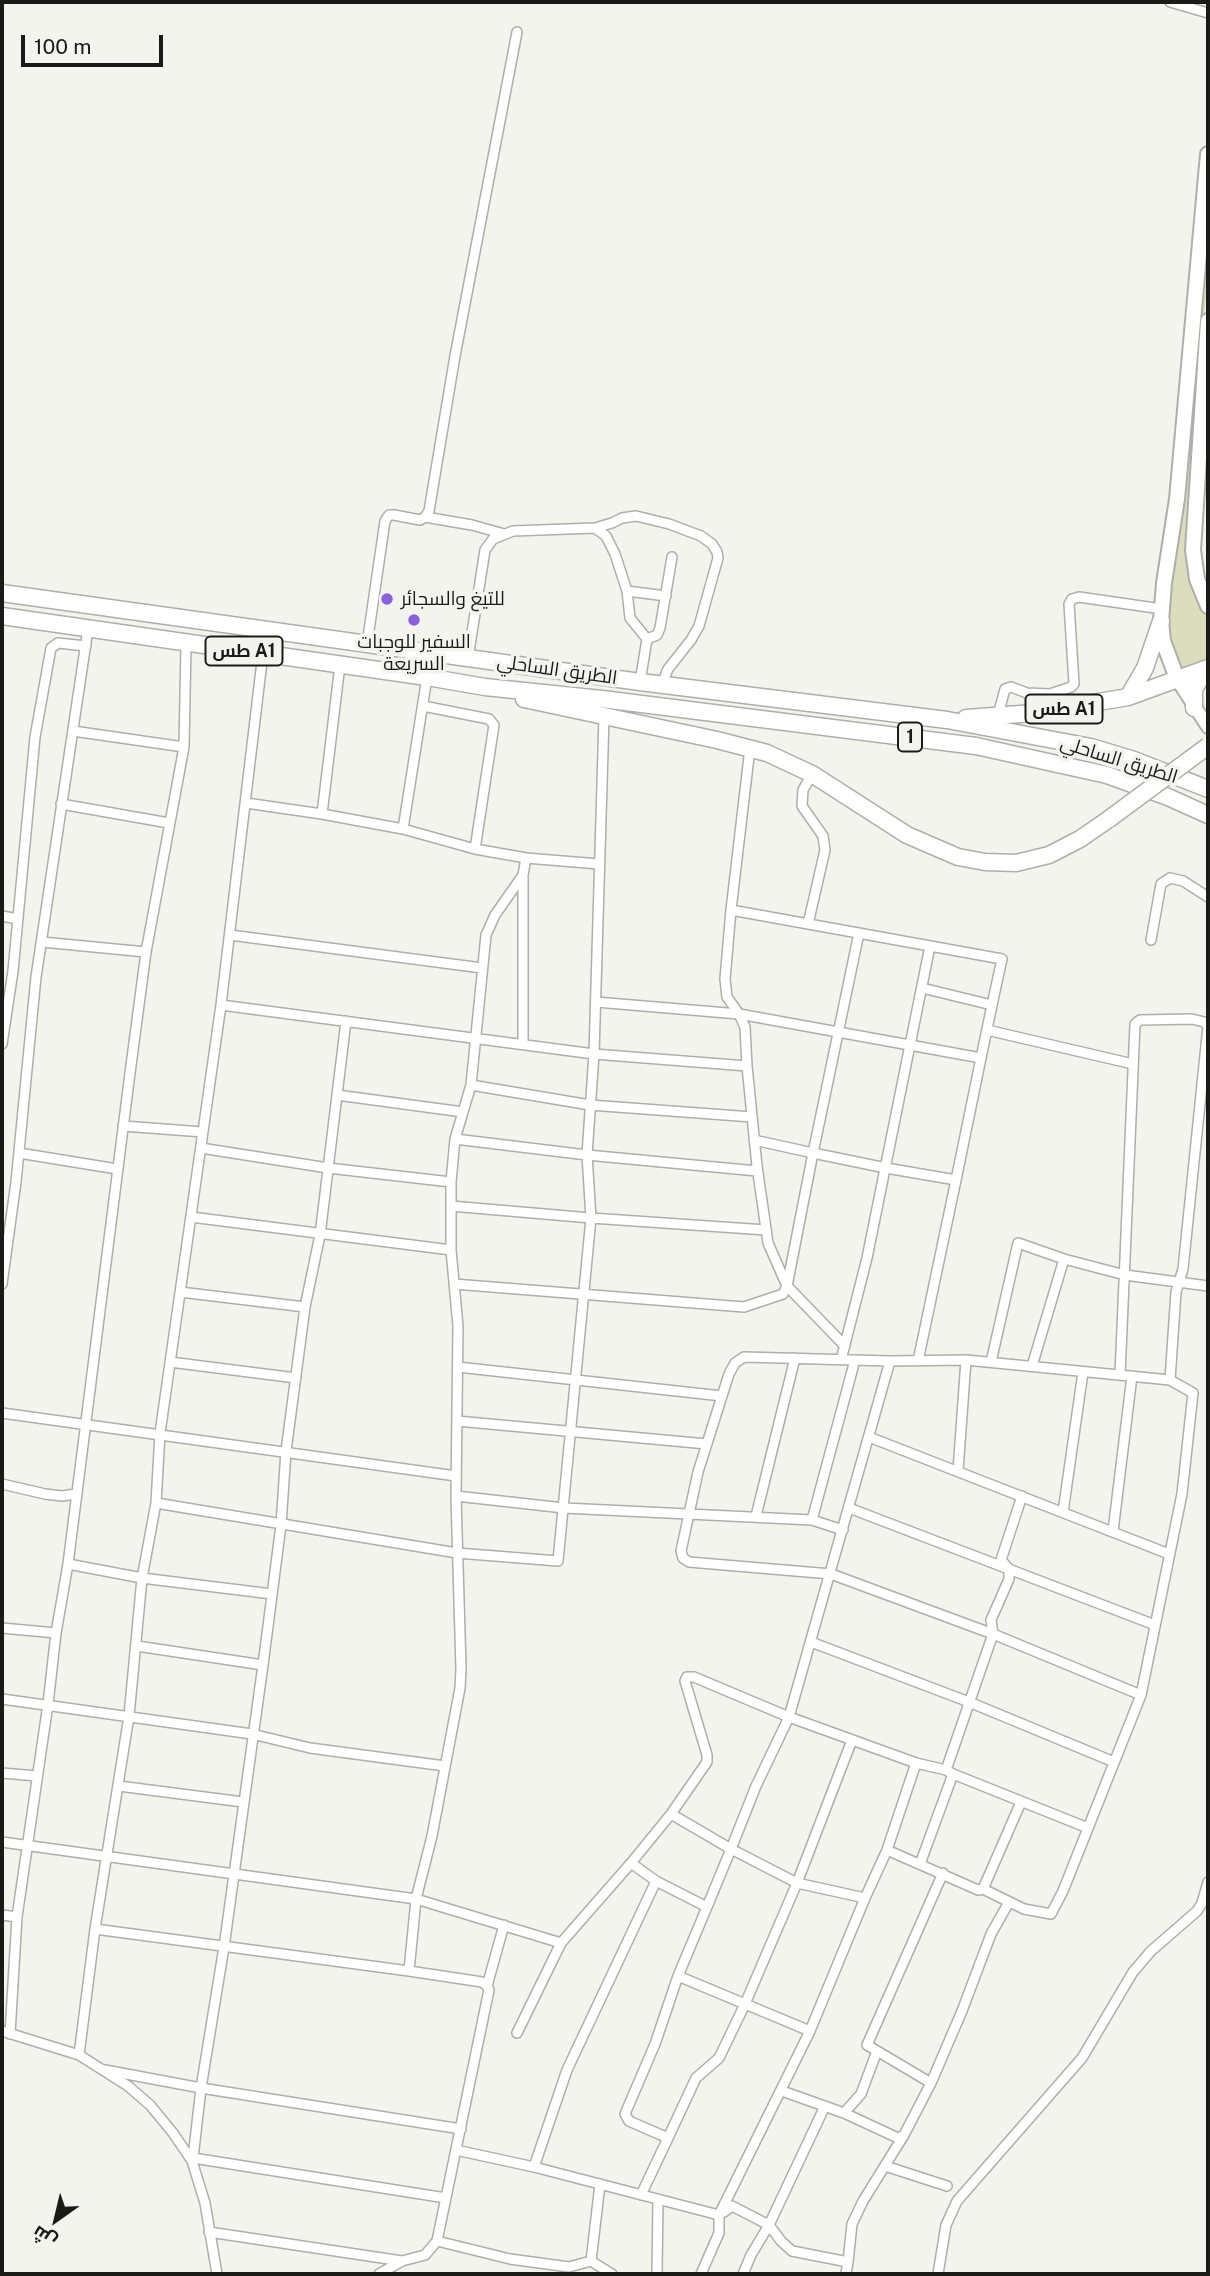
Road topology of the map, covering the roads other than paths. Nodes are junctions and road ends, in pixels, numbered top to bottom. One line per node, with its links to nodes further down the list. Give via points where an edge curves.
1 (1170, 2): 2 (street)
2 (1208, 13)
3 (517, 32): 10 (street)
4 (1208, 154): 7 (main road)
5 (1208, 321): 6 (main road)
6 (1208, 338): 7 (main road); 8 (main road)
7 (1190, 339): 19 (main road, via 1177,499)
8 (1205, 407): 9 (main road)
9 (1203, 477): 14 (main road, via 1193,550)
10 (425, 517): 12 (street); 24 (street, via 394,514 384,521)
11 (595, 528): 12 (street); 15 (street, via 606,536); 33 (street, via 636,516 701,537 717,552 699,626 668,668)
12 (504, 534): 27 (street, via 485,550)
13 (672, 558): 17 (street)
14 (1203, 576): 18 (main road)
15 (627, 591): 17 (street); 22 (street, via 630,618)
16 (2, 593): 24 (highway, الطريق الساحلي / طس A1)
17 (666, 596): 22 (street, via 657,635)
18 (1208, 606)
19 (1161, 615): 31 (main road, via 1163,641); 35 (highway, via 1145,668); 38 (street, via 1072,599 1074,684 1050,694 1005,689)
20 (2, 617): 21 (highway, الطريق الساحلي / طس A1)
21 (88, 629): 23 (highway, الطريق الساحلي / طس A1); 25 (street)
22 (647, 639): 32 (street)
23 (186, 644): 26 (highway, الطريق الساحلي / طس A1); 44 (street)
24 (367, 644): 27 (highway, الطريق الساحلي / طس A1)
25 (86, 646): 42 (street); 61 (street, via 58,643 51,648 35,737)
26 (263, 653): 28 (highway, الطريق الساحلي / طس A1); 48 (street)
27 (468, 658): 32 (highway, الطريق الساحلي / طس A1)
28 (340, 664): 30 (highway, الطريق الساحلي / طس A1); 50 (street)
29 (1208, 669): 31 (highway, الطريق الساحلي / طس A1); 37 (highway, via 1194,689)
30 (427, 677): 34 (highway, الطريق الساحلي / طس A1); 36 (street)
31 (1178, 681): 35 (highway, الطريق الساحلي / طس A1); 37 (street)
32 (640, 682): 33 (highway, الطريق الساحلي / طس A1)
33 (662, 684): 40 (highway, الطريق الساحلي / طس A1)
34 (485, 687): 39 (highway); 51 (highway, الطريق الساحلي / 1, via 976,746 1107,775)
35 (1128, 697): 38 (highway, الطريق الساحلي / طس A1)
36 (423, 706): 53 (street); 54 (street, via 489,719 494,725)
37 (1194, 708): 41 (street)
38 (999, 715): 40 (highway, الطريق الساحلي / طس A1)
39 (604, 717): 45 (highway); 56 (street)
40 (947, 720): 47 (highway, الطريق الساحلي / 1, via 1091,747)
41 (1208, 727)
42 (73, 731): 44 (street); 49 (street)
43 (1208, 746): 46 (highway, bridge, via 1080,839 1049,855 1016,863 958,857 907,835)
44 (184, 747): 52 (street)
45 (750, 748): 46 (highway); 59 (street)
46 (812, 774): 62 (street, via 803,790 802,806 823,836 825,850)
47 (1208, 789)
48 (247, 803): 50 (street); 64 (street)
49 (61, 804): 52 (street); 66 (street)
50 (322, 814): 53 (street)
51 (1208, 815)
52 (169, 822): 68 (street)
53 (402, 829): 54 (street)
54 (475, 849): 55 (street)
55 (526, 858): 56 (street); 57 (street)
56 (599, 864): 71 (street)
57 (523, 876): 69 (street, via 486,935); 80 (street)
58 (1208, 897): 65 (street, via 1183,881 1170,878 1161,884)
59 (731, 910): 62 (street); 74 (street, via 725,979 727,997)
60 (2, 916): 61 (street)
61 (18, 919): 79 (street)
62 (808, 924): 63 (street)
63 (859, 933): 67 (street); 77 (street)
64 (230, 934): 69 (street); 72 (street)
65 (1151, 940)
66 (42, 942): 68 (street); 96 (street)
67 (930, 946): 70 (street); 73 (street, via 1002,959)
68 (146, 952): 91 (street)
69 (482, 968): 78 (street)
70 (922, 988): 73 (street); 81 (street)
71 (596, 1002): 74 (street); 82 (street)
72 (221, 1004): 75 (street); 92 (street)
73 (992, 1004): 76 (street)
74 (739, 1014): 77 (street); 85 (street, via 745,1027)
75 (346, 1021): 78 (street); 87 (street)
76 (987, 1030): 83 (street); 84 (street)
77 (838, 1032): 81 (street); 97 (street)
78 (474, 1038): 80 (street); 86 (street)
79 (2, 1044)
80 (523, 1044): 82 (street)
81 (911, 1045): 83 (street); 100 (street)
82 (594, 1054): 85 (street); 88 (street)
83 (981, 1058): 103 (street)
84 (1133, 1064): 112 (street); 113 (street, via 1135,1024 1140,1020 1192,1019 1208,1026)
85 (747, 1066): 90 (street)
86 (471, 1085): 88 (street); 89 (street)
87 (337, 1095): 89 (street); 99 (street)
88 (590, 1105): 90 (street); 98 (street)
89 (463, 1112): 93 (street)
90 (752, 1117): 94 (street)
91 (123, 1126): 92 (street); 101 (street)
92 (203, 1132): 95 (street)
93 (455, 1139): 98 (street); 104 (street)
94 (754, 1140): 97 (street); 102 (street)
95 (201, 1148): 99 (street); 106 (street)
96 (19, 1153): 101 (street); 114 (street)
97 (813, 1153): 100 (street); 116 (street)
98 (586, 1155): 102 (street); 107 (street)
99 (328, 1168): 104 (street); 109 (street)
100 (886, 1168): 103 (street); 121 (street)
101 (117, 1169): 141 (street)
102 (757, 1171): 108 (street)
103 (956, 1180): 127 (street)
104 (451, 1182): 105 (street)
105 (451, 1206): 107 (street); 110 (street)
106 (191, 1217): 109 (street); 118 (street)
107 (591, 1218): 108 (street); 119 (street)
108 (766, 1230): 116 (street)
109 (320, 1235): 110 (street); 120 (street)
110 (451, 1250): 115 (street)
111 (1064, 1259): 112 (street); 129 (street, via 1018,1243); 130 (street)
112 (1125, 1275): 113 (street); 133 (street)
113 (1180, 1281): 117 (street); 137 (street)
114 (2, 1284)
115 (454, 1284): 119 (street); 131 (street)
116 (787, 1286): 119 (street, via 783,1294 744,1307); 121 (street)
117 (1208, 1286)
118 (180, 1292): 120 (street); 128 (street)
119 (584, 1293): 136 (street)
120 (305, 1307): 135 (street)
121 (845, 1346): 123 (street)
122 (795, 1358): 123 (street); 138 (street, via 738,1358); 158 (street)
123 (841, 1360): 124 (street)
124 (855, 1360): 126 (street); 159 (street)
125 (966, 1360): 127 (street); 129 (street); 147 (street)
126 (890, 1361): 127 (street); 144 (street)
127 (918, 1361)
128 (170, 1362): 135 (street); 143 (street)
129 (991, 1362): 130 (street)
130 (1032, 1366): 132 (street)
131 (458, 1367): 136 (street); 140 (street)
132 (1083, 1372): 133 (street); 156 (street)
133 (1120, 1375): 134 (street)
134 (1132, 1376): 137 (street); 162 (street)
135 (296, 1378): 146 (street)
136 (576, 1380): 138 (street); 142 (street)
137 (1170, 1380): 164 (street, via 1193,1393)
138 (722, 1396): 145 (street)
139 (2, 1413): 141 (street)
140 (457, 1421): 142 (street); 148 (street)
141 (86, 1426): 143 (street); 150 (street)
142 (572, 1432): 145 (street); 154 (street)
143 (160, 1433): 146 (street); 153 (street)
144 (869, 1437): 147 (street); 155 (street)
145 (707, 1444): 157 (street)
146 (286, 1451): 148 (street); 160 (street)
147 (958, 1471): 152 (street)
148 (456, 1475): 151 (street)
149 (2, 1484): 150 (street, via 45,1494)
150 (76, 1494): 165 (street)
151 (456, 1496): 154 (street); 163 (street)
152 (1022, 1496): 156 (street); 166 (street, via 1001,1560)
153 (156, 1503): 160 (street); 168 (street)
154 (564, 1507): 157 (street); 163 (street, via 558,1561)
155 (849, 1508): 161 (street); 166 (street)
156 (1063, 1512): 162 (street)
157 (689, 1515): 158 (street); 167 (street, via 681,1551 689,1562)
158 (756, 1516): 159 (street)
159 (812, 1520): 161 (street)
160 (281, 1525): 163 (street); 169 (street)
161 (843, 1530): 167 (street)
162 (1113, 1531): 164 (street)
163 (457, 1553): 187 (street, via 460,1688)
164 (1170, 1554): 170 (street)
165 (68, 1564): 168 (street); 172 (street)
166 (1009, 1569): 170 (street); 173 (street, via 991,1619)
167 (831, 1574): 173 (street); 174 (street)
168 (142, 1578): 169 (street); 175 (street)
169 (272, 1594): 176 (street)
170 (1155, 1625): 177 (street)
171 (2, 1628): 172 (street)
172 (56, 1633): 180 (street)
173 (993, 1634): 177 (street); 179 (street)
174 (811, 1642): 179 (street); 182 (street)
175 (137, 1646): 176 (street); 181 (street)
176 (263, 1665): 183 (street)
177 (1141, 1695): 185 (street)
178 (2, 1699): 180 (street)
179 (969, 1702): 185 (street); 188 (street)
180 (48, 1704): 181 (street); 190 (street)
181 (129, 1716): 183 (street); 191 (street)
182 (789, 1717): 184 (street); 194 (street, via 687,1677 707,1762); 198 (street)
183 (252, 1734): 187 (street, via 310,1748); 192 (street)
184 (852, 1740): 186 (street); 207 (street)
185 (1114, 1762): 195 (street)
186 (916, 1763): 188 (street); 199 (street)
187 (445, 1766): 209 (street)
188 (949, 1772): 193 (street); 202 (street)
189 (2, 1773): 190 (street)
190 (37, 1776): 197 (street)
191 (119, 1786): 192 (street); 200 (street)
192 (243, 1802): 204 (street)
193 (1021, 1802): 195 (street); 208 (street)
194 (671, 1814): 198 (street); 201 (street)
195 (1088, 1828): 211 (street, via 1051,1914)
196 (2, 1842): 197 (street)
197 (29, 1846): 200 (street); 214 (street)
198 (731, 1849): 207 (street); 212 (street)
199 (887, 1850): 202 (street); 210 (street)
200 (107, 1857): 204 (street); 216 (street)
201 (631, 1863): 205 (street); 217 (street)
202 (920, 1864): 203 (street)
203 (943, 1873): 208 (street); 226 (street, via 867,2045)
204 (233, 1874): 209 (street); 218 (street)
205 (656, 1881): 212 (street); 240 (street, via 567,2070)
206 (1208, 1882): 260 (street, via 1197,1911 1133,1972 1082,2058 957,2201 946,2225)
207 (797, 1884): 210 (street); 222 (street)
208 (983, 1889): 211 (street)
209 (416, 1899): 215 (street); 219 (street)
210 (865, 1899): 223 (street)
211 (1009, 1902): 229 (street, via 991,1934)
212 (707, 1907): 220 (street)
213 (2, 1915): 214 (street)
214 (17, 1917): 224 (street)
215 (504, 1926): 217 (street); 221 (street)
216 (95, 1929): 218 (street); 227 (street)
217 (561, 1943): 225 (street)
218 (224, 1947): 219 (street); 230 (street)
219 (409, 1970): 221 (street)
220 (678, 1976): 222 (street); 236 (street, via 625,2114 629,2121)
221 (487, 1986): 234 (street)
222 (745, 2004): 223 (street); 236 (street, via 719,2058 696,2078)
223 (810, 2031): 231 (street)
224 (6, 2033): 227 (street)
225 (517, 2033)
226 (877, 2051): 229 (street); 233 (street, via 861,2094)
227 (79, 2055): 228 (street)
228 (105, 2070): 230 (street); 238 (street, via 150,2105)
229 (931, 2083): 235 (street)
230 (201, 2088): 234 (street); 238 (street)
231 (782, 2091): 232 (street); 246 (street)
232 (825, 2106): 233 (street); 247 (street)
233 (844, 2113): 235 (street, via 898,2138)
234 (461, 2129): 237 (street)
235 (905, 2135): 239 (street)
236 (668, 2138): 243 (street)
237 (456, 2150): 240 (street); 244 (street)
238 (193, 2160): 244 (street); 248 (street)
239 (885, 2166): 242 (street); 252 (street, via 852,2224)
240 (534, 2167): 241 (street)
241 (600, 2184): 243 (street); 251 (street)
242 (947, 2186)
243 (641, 2195): 245 (street)
244 (446, 2198): 249 (street)
245 (658, 2199): 246 (street); 256 (street)
246 (719, 2216): 247 (street, via 732,2206); 257 (street, via 719,2234)
247 (769, 2225): 252 (street, via 792,2251); 258 (street)
248 (209, 2232): 250 (street); 253 (street)
249 (437, 2241): 250 (street, via 425,2255); 251 (street, via 510,2259 569,2267)
250 (402, 2261): 254 (street)
251 (591, 2261): 255 (street)
252 (848, 2262): 259 (street)
253 (217, 2274)
254 (379, 2274)
255 (612, 2274)
256 (657, 2274)
257 (701, 2274)
258 (743, 2274)
259 (846, 2274)
260 (938, 2274)

